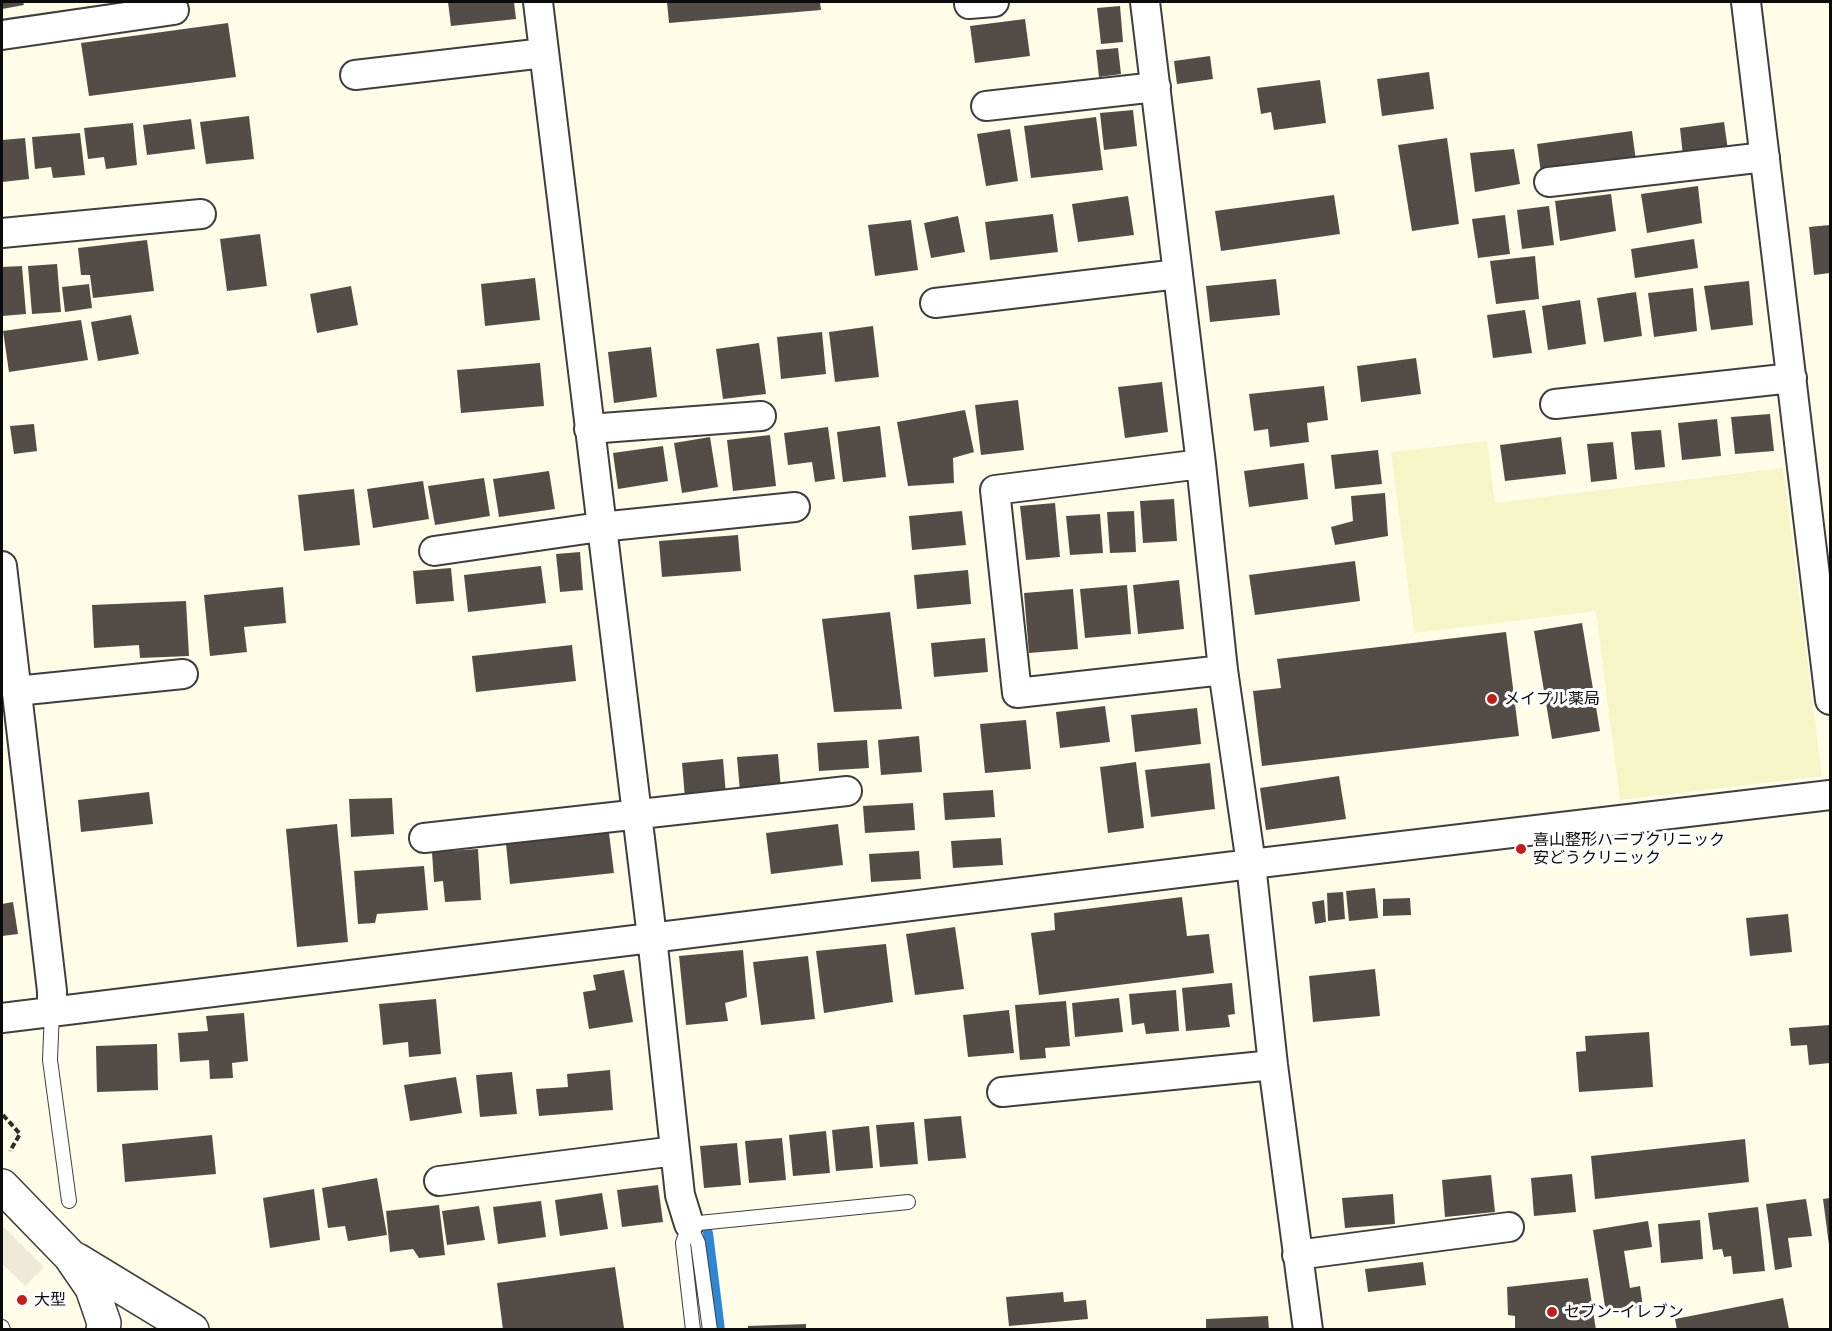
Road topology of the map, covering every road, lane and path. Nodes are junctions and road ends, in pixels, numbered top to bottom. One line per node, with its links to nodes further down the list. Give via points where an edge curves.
1 (538, 2): 6 (street)
2 (1145, 2): 8 (street)
3 (1746, 2): 10 (street)
4 (174, 10): 5 (street)
5 (2, 35)
6 (544, 53): 7 (street); 19 (street)
7 (355, 75)
8 (1156, 87): 9 (street); 14 (street)
9 (986, 106)
10 (1765, 157): 11 (street); 16 (street)
11 (1549, 183)
12 (201, 214): 13 (street)
13 (2, 233)
14 (1178, 274): 15 (street); 20 (street)
15 (935, 303)
16 (1792, 378): 17 (street); 25 (street)
17 (1555, 404)
18 (761, 416): 19 (street)
19 (589, 429): 22 (street)
20 (1201, 464): 26 (street); 26 (street, via 995,490 1017,693)
21 (795, 507): 22 (street)
22 (600, 527): 23 (street); 32 (street)
23 (434, 551)
24 (2, 566): 28 (street)
25 (1824, 588): 29 (street)
26 (1223, 670): 34 (street)
27 (183, 674): 28 (street)
28 (16, 691): 36 (street)
29 (1830, 700)
30 (847, 791): 32 (street)
31 (1830, 795): 34 (street)
32 (637, 814): 33 (street); 35 (street)
33 (424, 838)
34 (1251, 864): 35 (street); 38 (street)
35 (652, 938): 36 (street); 42 (street)
36 (52, 1011): 37 (street); 45 (lane, via 50,1060)
37 (2, 1018)
38 (1273, 1065): 39 (street); 49 (street)
39 (1002, 1092)
40 (3, 1115): 41 (path, via 20,1134)
41 (10, 1151)
42 (675, 1151): 43 (street); 47 (street, via 680,1195)
43 (439, 1181)
44 (2, 1186): 50 (street)
45 (69, 1201)
46 (908, 1202): 47 (lane)
47 (689, 1224): 53 (lane, via 683,1243); 54 (lane, via 698,1244)
48 (1509, 1227): 49 (street)
49 (1297, 1255): 55 (street)
50 (70, 1256): 51 (street, via 92,1288); 52 (street)
51 (103, 1329)
52 (192, 1329)
53 (693, 1329)
54 (710, 1329)
55 (1308, 1329)

